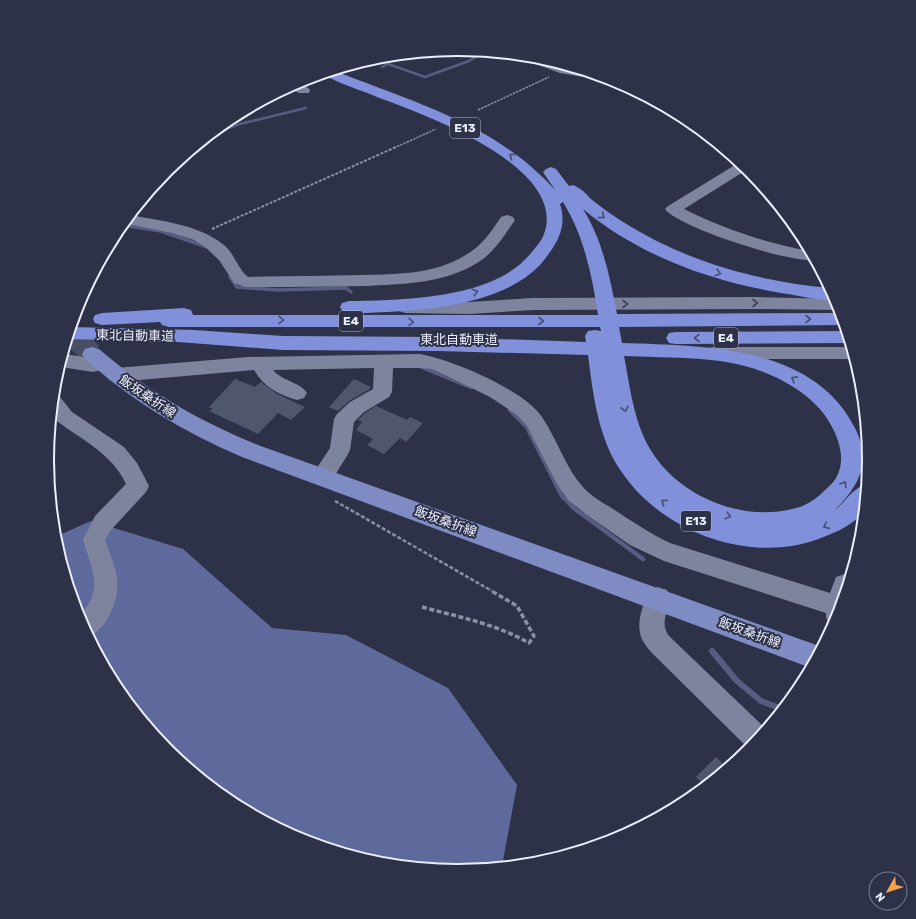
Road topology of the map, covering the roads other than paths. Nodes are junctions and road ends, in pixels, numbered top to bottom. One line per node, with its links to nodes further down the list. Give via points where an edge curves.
1 (558, 68): 3 (street)
2 (346, 71): 7 (highway, E13, via 466,118 495,132)
3 (568, 71)
4 (334, 75): 9 (highway, E13, one-way to 4, via 472,131)
5 (299, 88): 6 (street)
6 (304, 90)
7 (528, 153)
8 (738, 169): 12 (street, via 674,209 693,220 739,239 771,249)
9 (544, 173): 13 (highway, E13, one-way to 13, via 618,227 681,259 734,278); 15 (highway, one-way to 9, via 428,302 470,294 490,288 523,271 536,261 545,250 555,227 554,208); 28 (highway, E13, via 568,218 593,281)
10 (133, 220): 11 (street, via 176,228 209,242 219,248 240,280 245,282 416,278 458,266 469,260 494,240)
11 (507, 220)
12 (806, 255)
13 (826, 293)
14 (831, 305): 15 (street, one-way to 14, via 469,308 533,304)
15 (376, 306): 17 (highway, via 276,308)
16 (80, 318): 17 (highway, 東北自動車道 / E4)
17 (102, 319): 18 (highway, 東北自動車道 / E4, one-way to 18, via 417,322)
18 (837, 319)
19 (74, 333): 20 (highway, 東北自動車道 / E4)
20 (179, 336): 21 (highway, 東北自動車道 / E4, one-way to 20, via 381,339); 22 (highway, via 281,343 443,344)
21 (843, 337)
22 (705, 353): 23 (street); 28 (highway, one-way to 22, via 636,444 645,461 670,488 692,502 733,518 756,522 797,518 818,509 835,496 847,481 852,462 851,443 831,408 817,394 773,369 752,361)
23 (847, 353)
24 (67, 361): 26 (street)
25 (384, 362): 27 (street); 31 (street, via 382,392 357,407 344,419 340,450); 34 (street, via 434,363 511,400 534,421 564,478 576,494 638,538 664,551)
26 (104, 364): 27 (street); 31 (main road, 飯坂桑折線, via 148,398 207,433)
27 (261, 364): 29 (street, via 265,375 271,381)
28 (609, 370): 32 (highway, E13, one-way to 28, via 836,522 790,537 760,538 739,535 705,525 681,513 658,498 640,481 628,464 611,423)
29 (297, 393)
30 (57, 407): 35 (street, via 64,417 117,453 130,469 138,486 103,523 94,540 107,581 107,591 99,612)
31 (322, 477): 33 (main road, 飯坂桑折線)
32 (860, 501)
33 (658, 598): 36 (main road, 飯坂桑折線); 37 (street, via 652,620 652,633 660,644)
34 (833, 608)
35 (89, 622)
36 (811, 655)
37 (753, 735)

